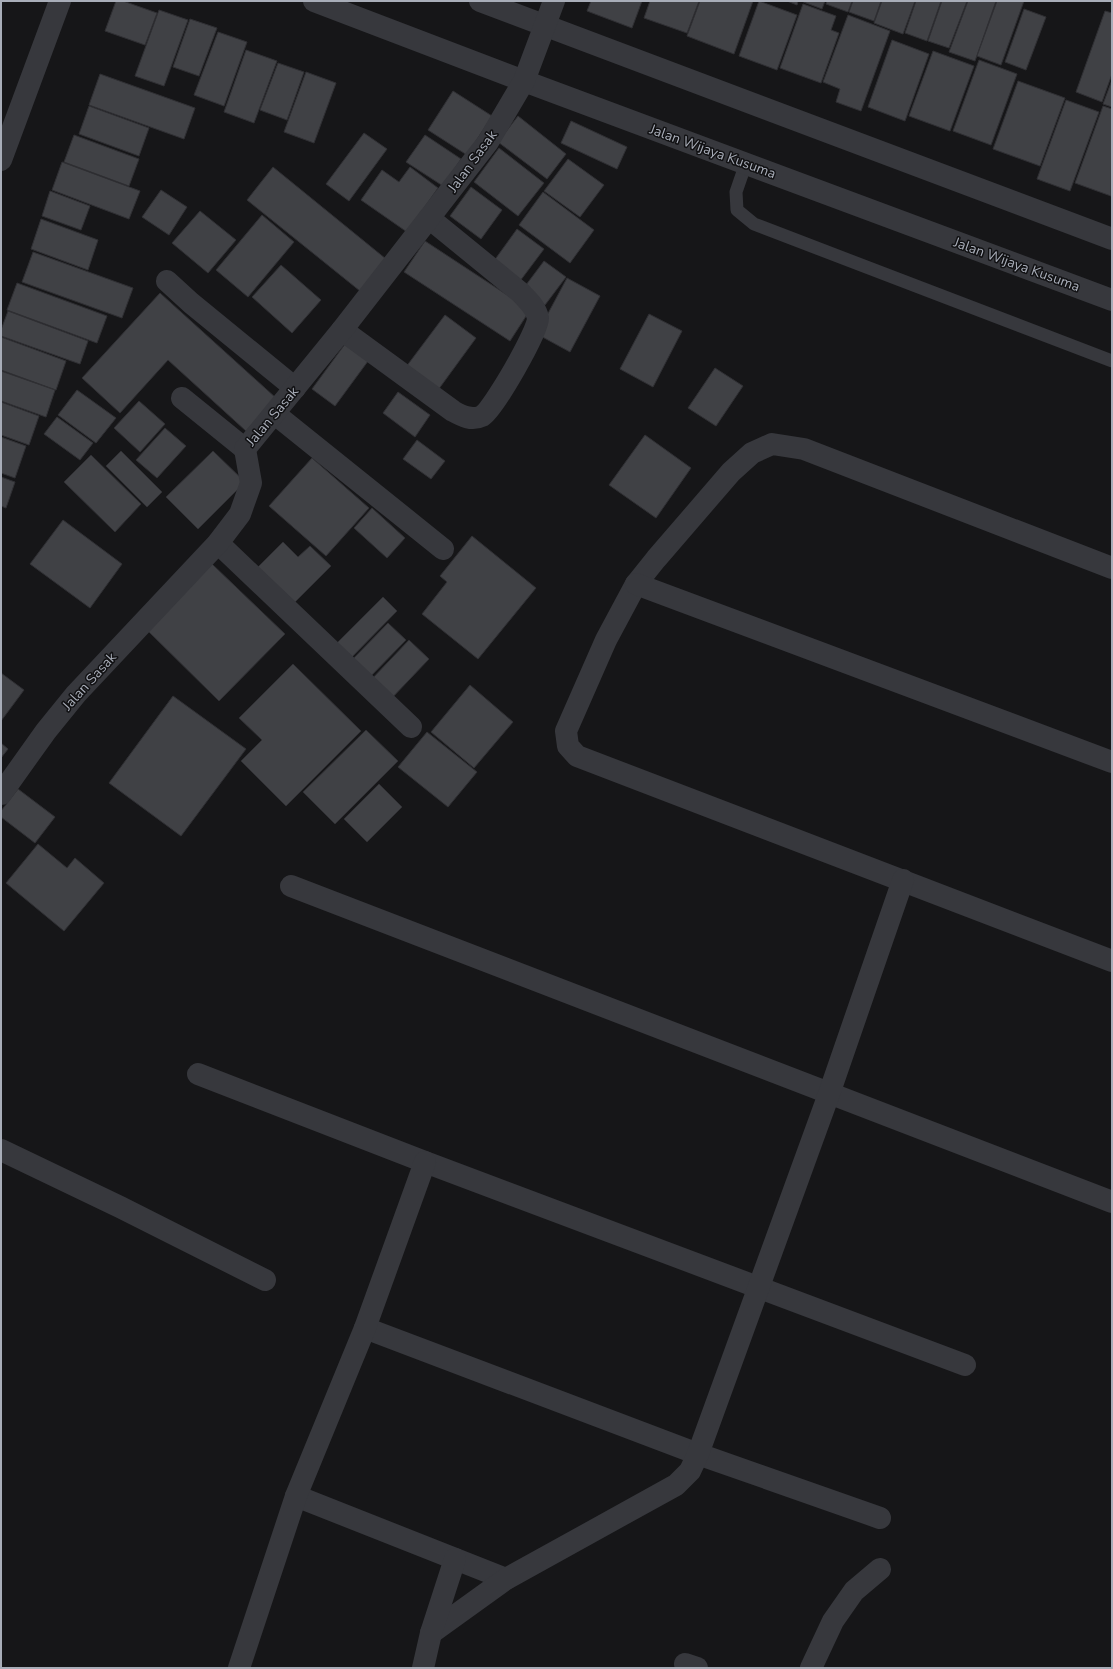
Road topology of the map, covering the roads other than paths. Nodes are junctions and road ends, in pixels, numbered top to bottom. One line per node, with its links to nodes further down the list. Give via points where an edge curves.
1 (60, 1): 7 (street)
2 (314, 1): 6 (street, Jalan Wijaya Kusuma)
3 (480, 1): 5 (street)
4 (554, 1): 5 (street, Jalan Sasak)
5 (545, 26): 6 (street, Jalan Sasak); 10 (street)
6 (524, 81): 8 (street, Jalan Wijaya Kusuma); 9 (street, Jalan Sasak, via 488,142)
7 (1, 160)
8 (746, 163): 12 (street, Jalan Wijaya Kusuma); 14 (lane, via 736,192 737,210 754,224)
9 (429, 218): 13 (street, Jalan Sasak); 13 (street, via 534,306 538,319 533,335 493,405 482,416 468,418 453,411)
10 (1112, 238)
11 (167, 281): 15 (street)
12 (1112, 300)
13 (342, 330): 15 (street, Jalan Sasak)
14 (1112, 361)
15 (295, 388): 17 (street, Jalan Sasak)
16 (182, 398): 18 (street)
17 (275, 414): 18 (street, Jalan Sasak); 20 (street)
18 (239, 444): 19 (street, Jalan Sasak, via 252,482 240,514)
19 (218, 543): 23 (street); 25 (street, Jalan Sasak, via 76,694)
20 (443, 549)
21 (1112, 568): 22 (street, via 804,449 772,444 752,453 731,472)
22 (636, 584): 24 (street); 26 (street, via 606,640 566,731 568,746 577,756)
23 (411, 727)
24 (1112, 762)
25 (1, 794)
26 (903, 880): 28 (street); 30 (street)
27 (291, 886): 30 (street)
28 (1112, 961)
29 (198, 1074): 32 (street)
30 (829, 1094): 33 (street); 35 (street)
31 (1, 1150): 34 (street)
32 (425, 1162): 35 (street); 36 (street)
33 (1112, 1202)
34 (265, 1280)
35 (758, 1288): 37 (street); 38 (street)
36 (365, 1328): 38 (street); 39 (street)
37 (965, 1365)
38 (698, 1454): 40 (street); 43 (street, via 690,1471 676,1485)
39 (296, 1496): 41 (street); 45 (street)
40 (880, 1518)
41 (455, 1559): 43 (street); 44 (street)
42 (880, 1569): 47 (street, via 854,1591 837,1615)
43 (506, 1579): 44 (street)
44 (431, 1633): 46 (street)
45 (238, 1668)
46 (423, 1668)
47 (811, 1668)

